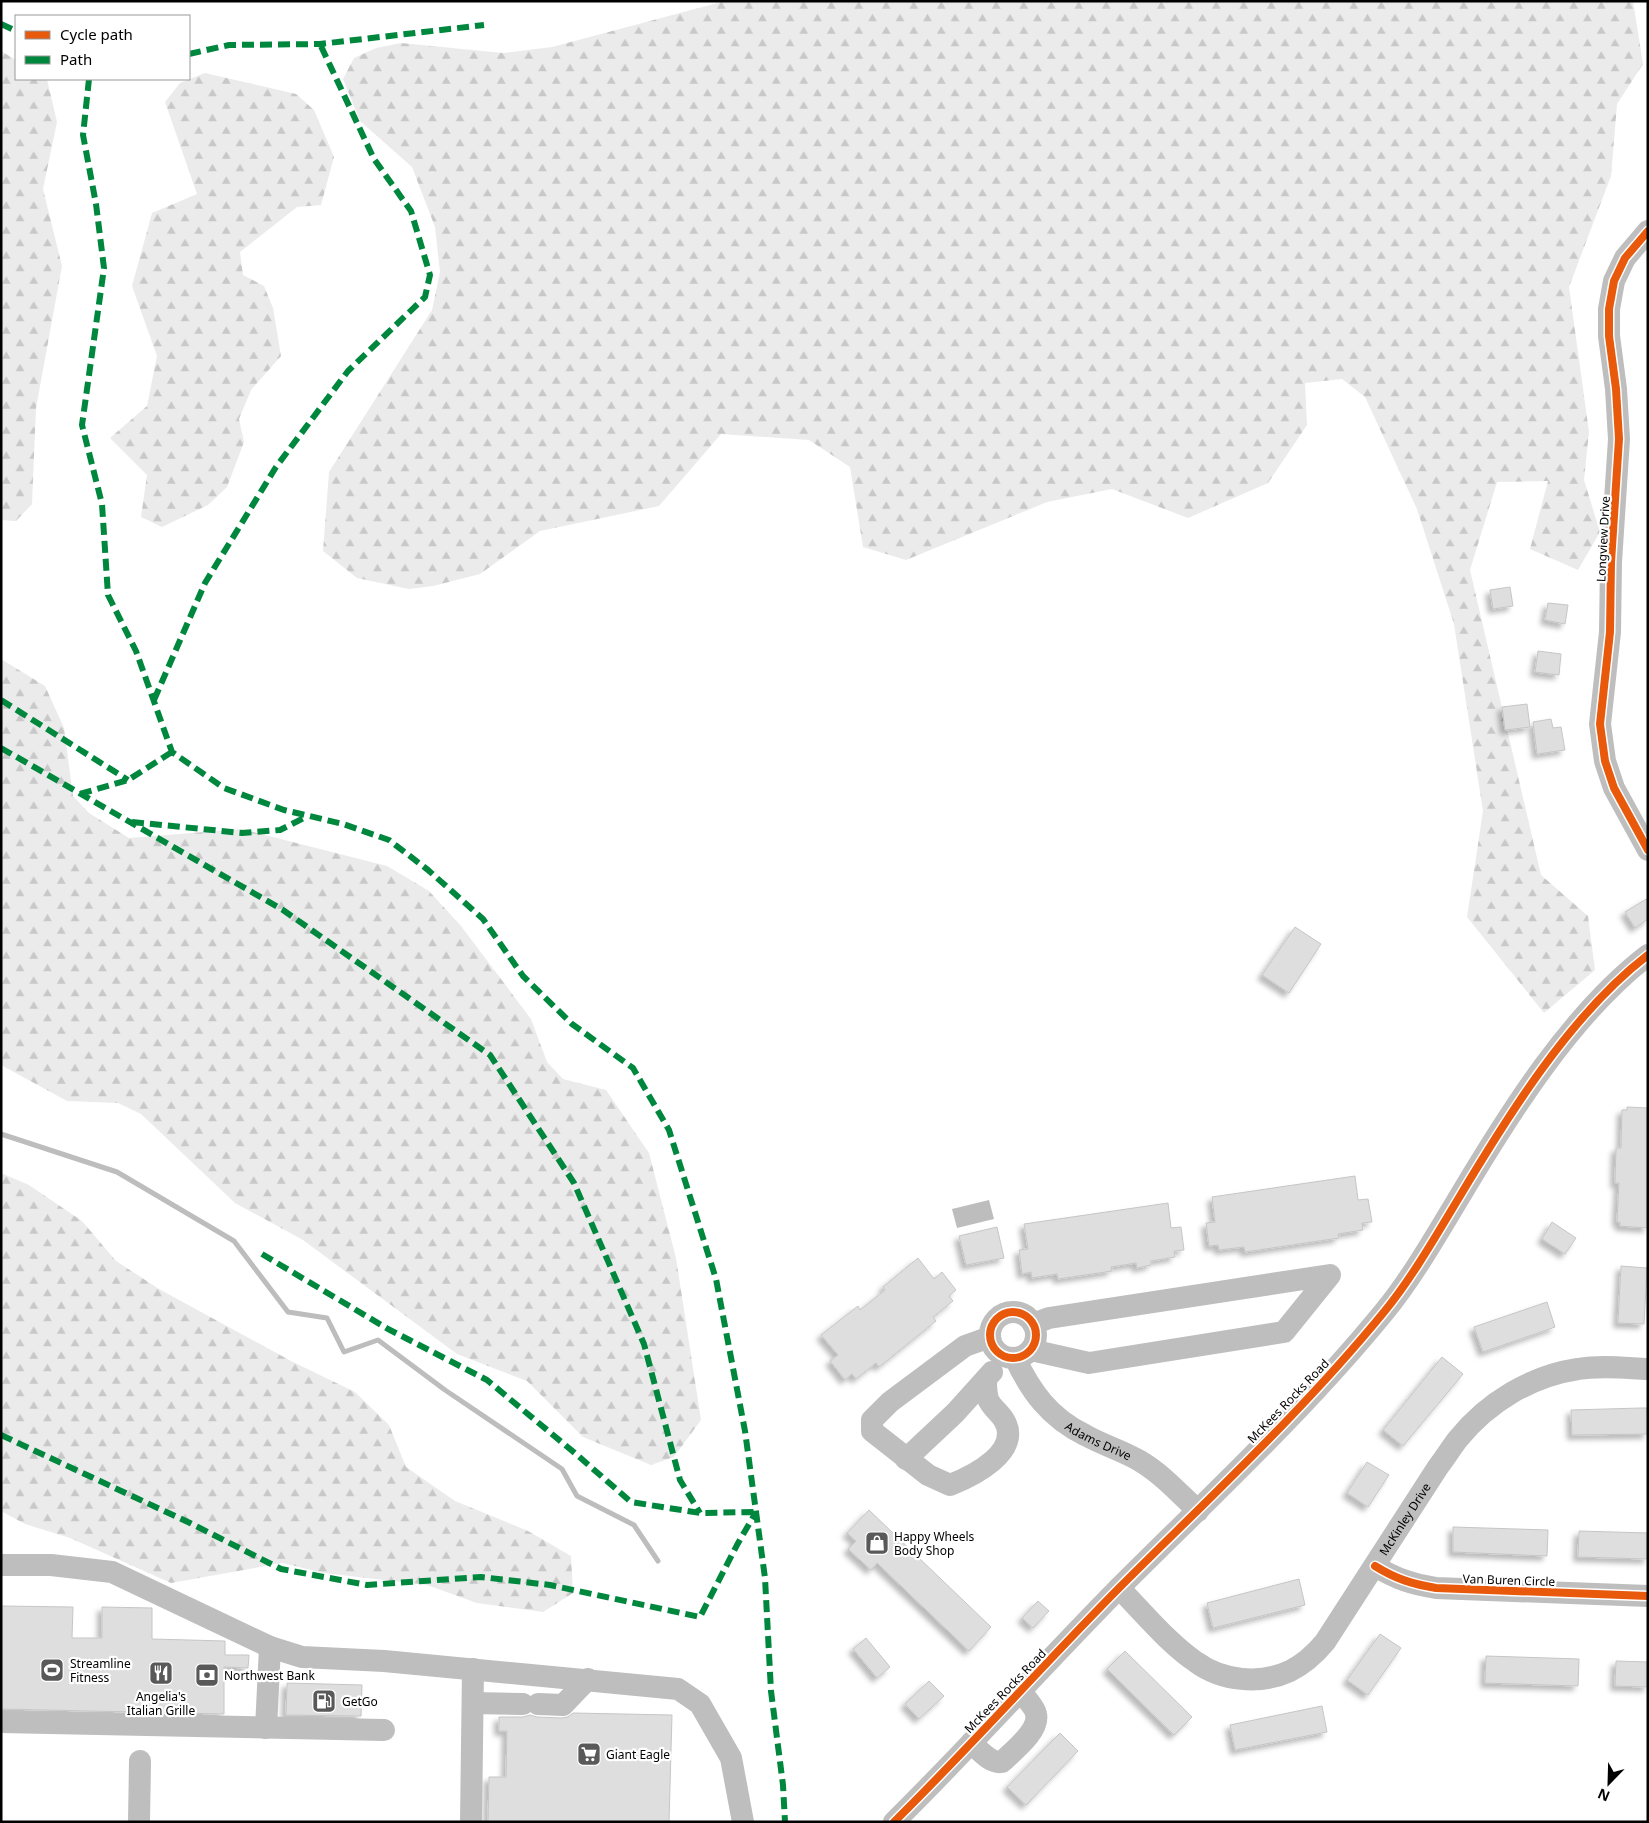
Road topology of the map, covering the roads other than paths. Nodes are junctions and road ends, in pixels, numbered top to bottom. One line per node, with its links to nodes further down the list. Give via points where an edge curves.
1 (1648, 231): 2 (street, Longview Drive, via 1626,258 1614,281 1609,309 1619,439 1610,632 1600,724 1605,761 1614,788)
2 (1648, 850)
3 (1648, 955): 10 (street, McKees Rocks Road, via 1606,993 1534,1079 1386,1310 1316,1391)
4 (1033, 1324): 5 (street, via 1027,1317 1010,1312 995,1320); 6 (street, via 1035,1342); 6 (street, via 1049,1318 1330,1275 1284,1332 1088,1363)
5 (990, 1337): 6 (street, Adams Drive, via 998,1353); 9 (street, via 965,1346 890,1402 872,1420 872,1432)
6 (1017, 1355): 8 (street); 10 (street, Adams Drive, via 1024,1378 1040,1401 1059,1419 1084,1435 1142,1462)
7 (1648, 1369): 12 (street, McKinley Drive, via 1579,1369 1547,1376 1500,1400 1479,1416 1458,1439)
8 (986, 1379): 9 (street); 9 (street, via 988,1399 1004,1421 1010,1436 1005,1449 968,1478 950,1485 928,1475)
9 (906, 1459)
10 (1198, 1511): 13 (street, McKees Rocks Road)
11 (1, 1565): 15 (street, via 51,1565 112,1572)
12 (1375, 1566): 13 (street, McKinley Drive, via 1311,1658 1290,1671 1268,1678 1221,1676 1196,1663); 14 (street, Van Buren Circle, via 1395,1578 1436,1588)
13 (1119, 1588): 18 (street, McKees Rocks Road)
14 (1648, 1596)
15 (270, 1647): 16 (street, via 302,1657); 21 (street)
16 (473, 1669): 17 (street); 19 (street)
17 (588, 1679): 19 (street, via 563,1705); 27 (street, via 678,1689 700,1704 731,1758)
18 (1021, 1691): 23 (street, McKees Rocks Road); 23 (street, via 1036,1713 1032,1732 1002,1762 997,1763)
19 (473, 1702): 26 (street)
20 (1, 1722): 21 (street)
21 (266, 1728): 22 (street)
22 (384, 1730)
23 (971, 1743): 28 (street, McKees Rocks Road)
24 (140, 1761): 25 (street)
25 (139, 1822)
26 (471, 1822)
27 (743, 1822)
28 (894, 1822)

